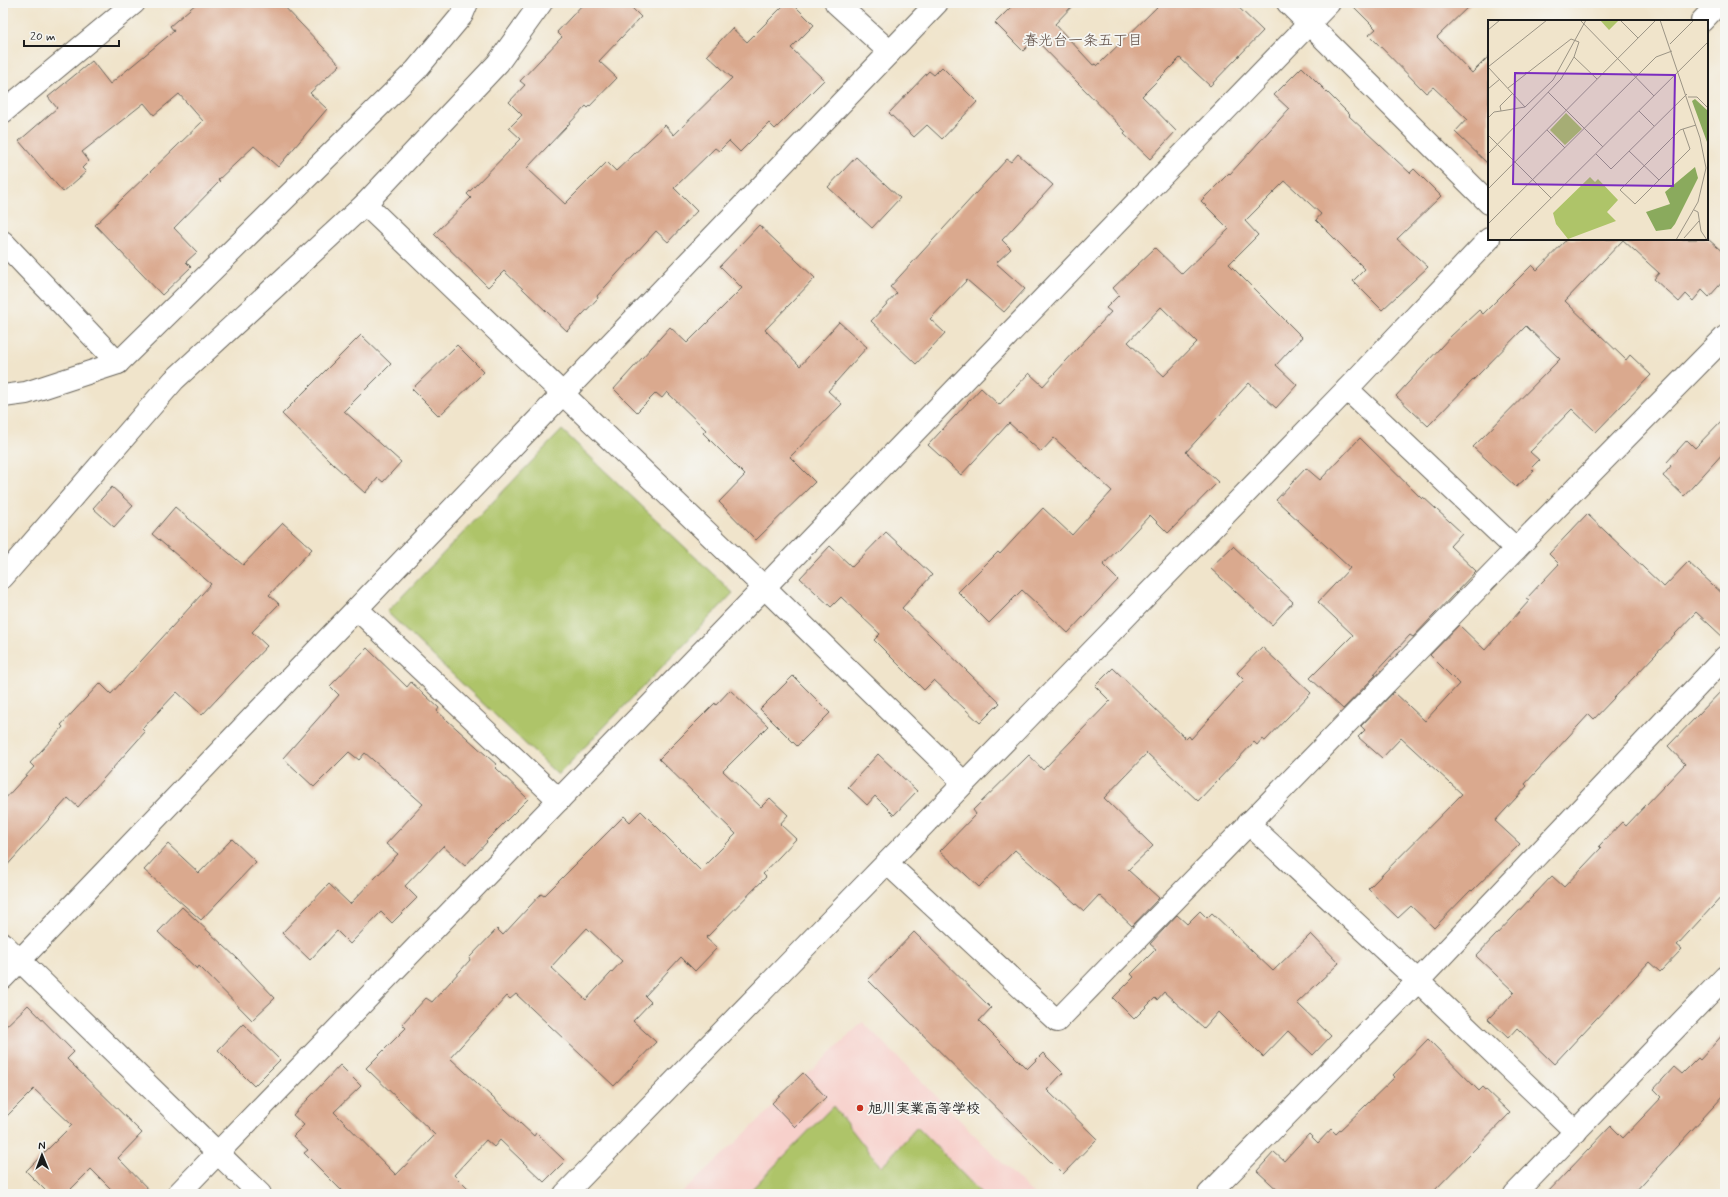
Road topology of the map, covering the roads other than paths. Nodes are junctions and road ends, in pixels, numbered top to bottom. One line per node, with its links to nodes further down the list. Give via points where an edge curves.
1 (134, 3): 12 (street)
2 (467, 3): 18 (street, via 462,15 416,70)
3 (540, 3): 14 (street, via 498,63)
4 (836, 3): 11 (street)
5 (937, 3): 11 (street)
6 (1288, 3): 10 (street)
7 (1329, 3): 10 (street)
8 (1719, 3): 9 (street)
9 (1703, 20)
10 (1309, 24): 13 (street); 24 (street)
11 (890, 52): 20 (street)
12 (3, 112)
13 (1488, 202)
14 (364, 204): 20 (street); 23 (street, via 174,380)
15 (1488, 240): 19 (street)
16 (3, 242): 18 (street)
17 (1725, 337): 22 (street)
18 (118, 363): 21 (street, via 26,393)
19 (1347, 389): 22 (street); 27 (street)
20 (563, 394): 24 (street); 25 (street)
21 (3, 396)
22 (1516, 549): 29 (street)
23 (3, 577)
24 (764, 587): 27 (street); 28 (street)
25 (357, 609): 28 (street); 32 (street)
26 (1725, 657): 35 (street)
27 (964, 783): 30 (street)
28 (559, 800): 37 (street)
29 (1248, 823): 30 (street, via 1057,1021); 35 (street)
30 (887, 864): 40 (street)
31 (3, 944): 32 (street)
32 (20, 961): 34 (street); 37 (street)
33 (1725, 976): 36 (street)
34 (3, 978)
35 (1418, 981): 36 (street); 41 (street)
36 (1576, 1132): 42 (street)
37 (218, 1153): 38 (street); 39 (street)
38 (178, 1194)
39 (260, 1194)
40 (565, 1194)
41 (1209, 1194)
42 (1515, 1194)

